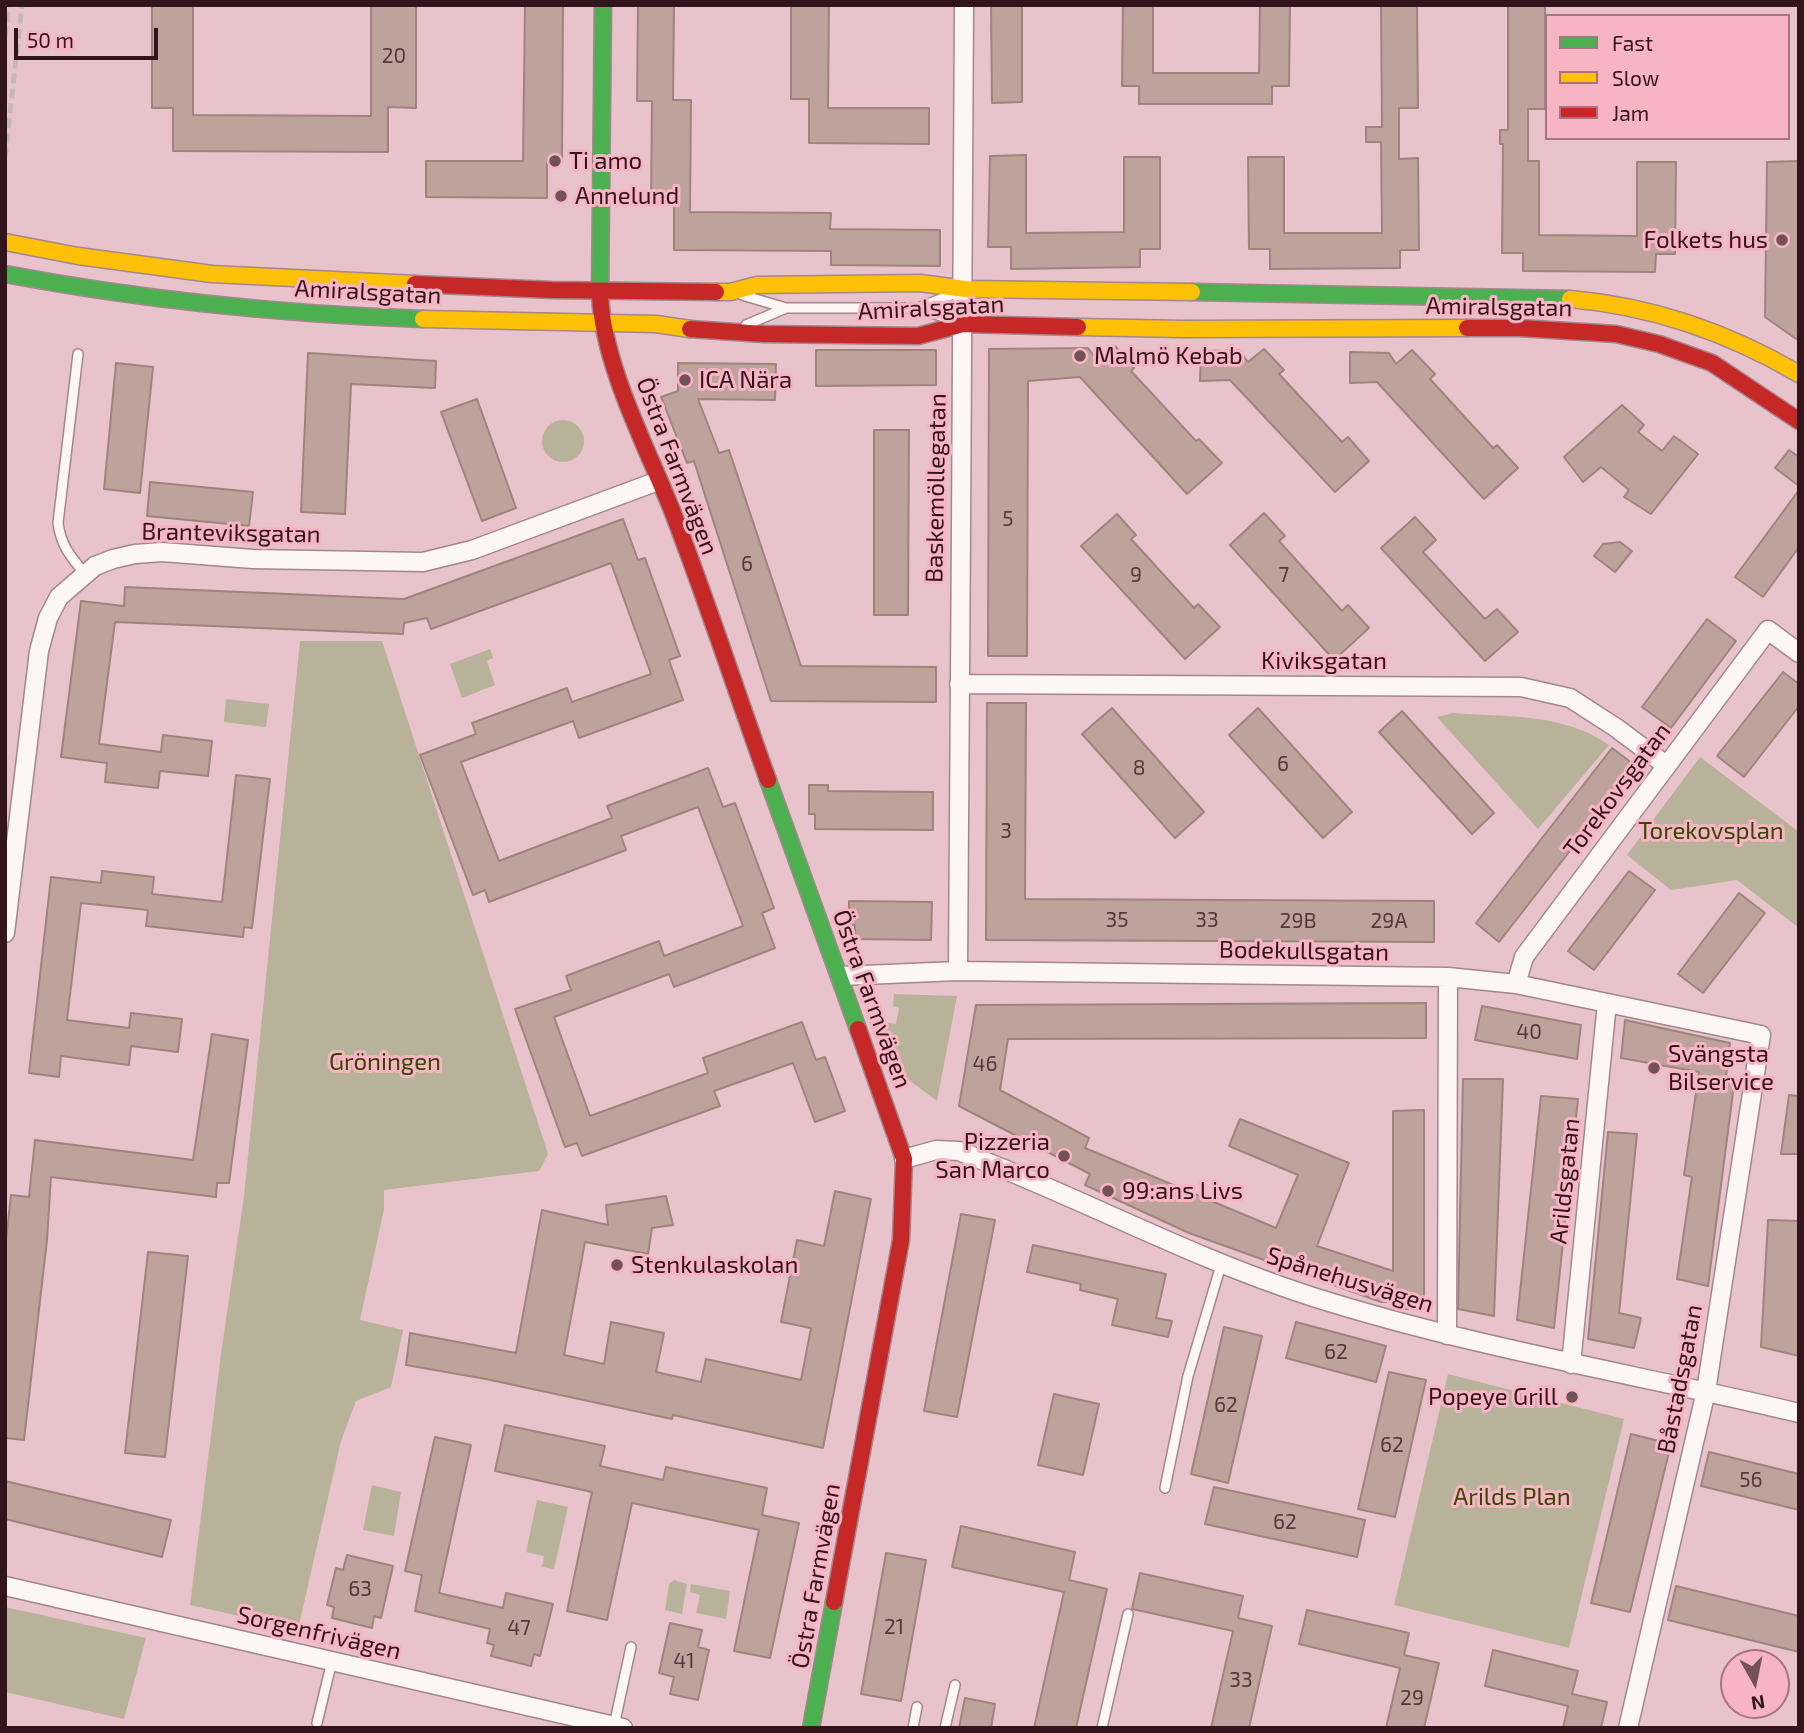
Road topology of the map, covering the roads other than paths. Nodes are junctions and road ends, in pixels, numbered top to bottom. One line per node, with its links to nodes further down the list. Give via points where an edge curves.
1 (603, 5): 6 (main road, Östra Farmvägen)
2 (964, 5): 5 (street, Baskemöllegatan)
3 (5, 242): 6 (main road, Amiralsgatan, via 212,274)
4 (5, 274): 10 (main road, Amiralsgatan, via 88,290 376,317)
5 (965, 289): 7 (main road, Amiralsgatan, via 919,283 772,284); 9 (lane); 11 (street, Baskemöllegatan); 14 (main road, Amiralsgatan, via 1588,300 1697,326 1740,342)
6 (600, 291): 7 (main road, Amiralsgatan); 10 (main road, Östra Farmvägen)
7 (730, 292): 8 (lane)
8 (786, 308): 9 (lane); 12 (lane)
9 (918, 308): 11 (lane)
10 (601, 318): 12 (main road, Amiralsgatan); 16 (main road, Östra Farmvägen)
11 (963, 324): 12 (main road, Amiralsgatan, via 908,336); 15 (main road, Amiralsgatan, via 1519,328 1616,334 1712,363); 19 (street, Baskemöllegatan)
12 (728, 332)
13 (78, 354): 17 (lane, via 58,523 65,551)
14 (1799, 374)
15 (1799, 421)
16 (658, 481): 17 (street, Branteviksgatan, via 472,550 423,562 253,559 162,552 113,559); 23 (main road, Östra Farmvägen)
17 (85, 574): 21 (street, Branteviksgatan, via 59,597 39,652)
18 (1799, 653): 20 (street, Torekovsgatan, via 1768,630)
19 (958, 684): 20 (street, Kiviksgatan, via 1521,687 1570,698); 22 (street, Baskemöllegatan)
20 (1666, 765): 25 (street, Torekovsgatan, via 1524,957)
21 (5, 933)
22 (957, 971): 23 (street, Bodekullsgatan); 24 (street, Bodekullsgatan)
23 (840, 976): 28 (main road, Östra Farmvägen)
24 (1448, 978): 25 (street, Bodekullsgatan); 30 (street)
25 (1516, 984): 26 (street, Bodekullsgatan)
26 (1607, 1003): 27 (street, Bodekullsgatan); 31 (street, Arildsgatan)
27 (1761, 1035): 32 (street, Båstadsgatan)
28 (905, 1159): 29 (street, Spånehusvägen, via 936,1150 959,1151); 43 (main road, Östra Farmvägen, via 901,1240)
29 (1221, 1265): 30 (street, Spånehusvägen); 34 (lane, via 1188,1376)
30 (1447, 1335): 31 (street, Spånehusvägen)
31 (1571, 1364): 32 (street, Spånehusvägen)
32 (1706, 1391): 33 (street, Spånehusvägen); 47 (street, Båstadsgatan)
33 (1799, 1413)
34 (1165, 1488)
35 (5, 1586): 38 (street, Sorgenfrivägen)
36 (1128, 1614): 46 (lane)
37 (631, 1647): 42 (lane)
38 (332, 1661): 41 (lane); 42 (street, Sorgenfrivägen)
39 (955, 1685): 45 (lane)
40 (917, 1707): 44 (lane)
41 (317, 1723)
42 (618, 1727)
43 (811, 1728)
44 (912, 1728)
45 (945, 1728)
46 (1102, 1728)
47 (1628, 1728)

